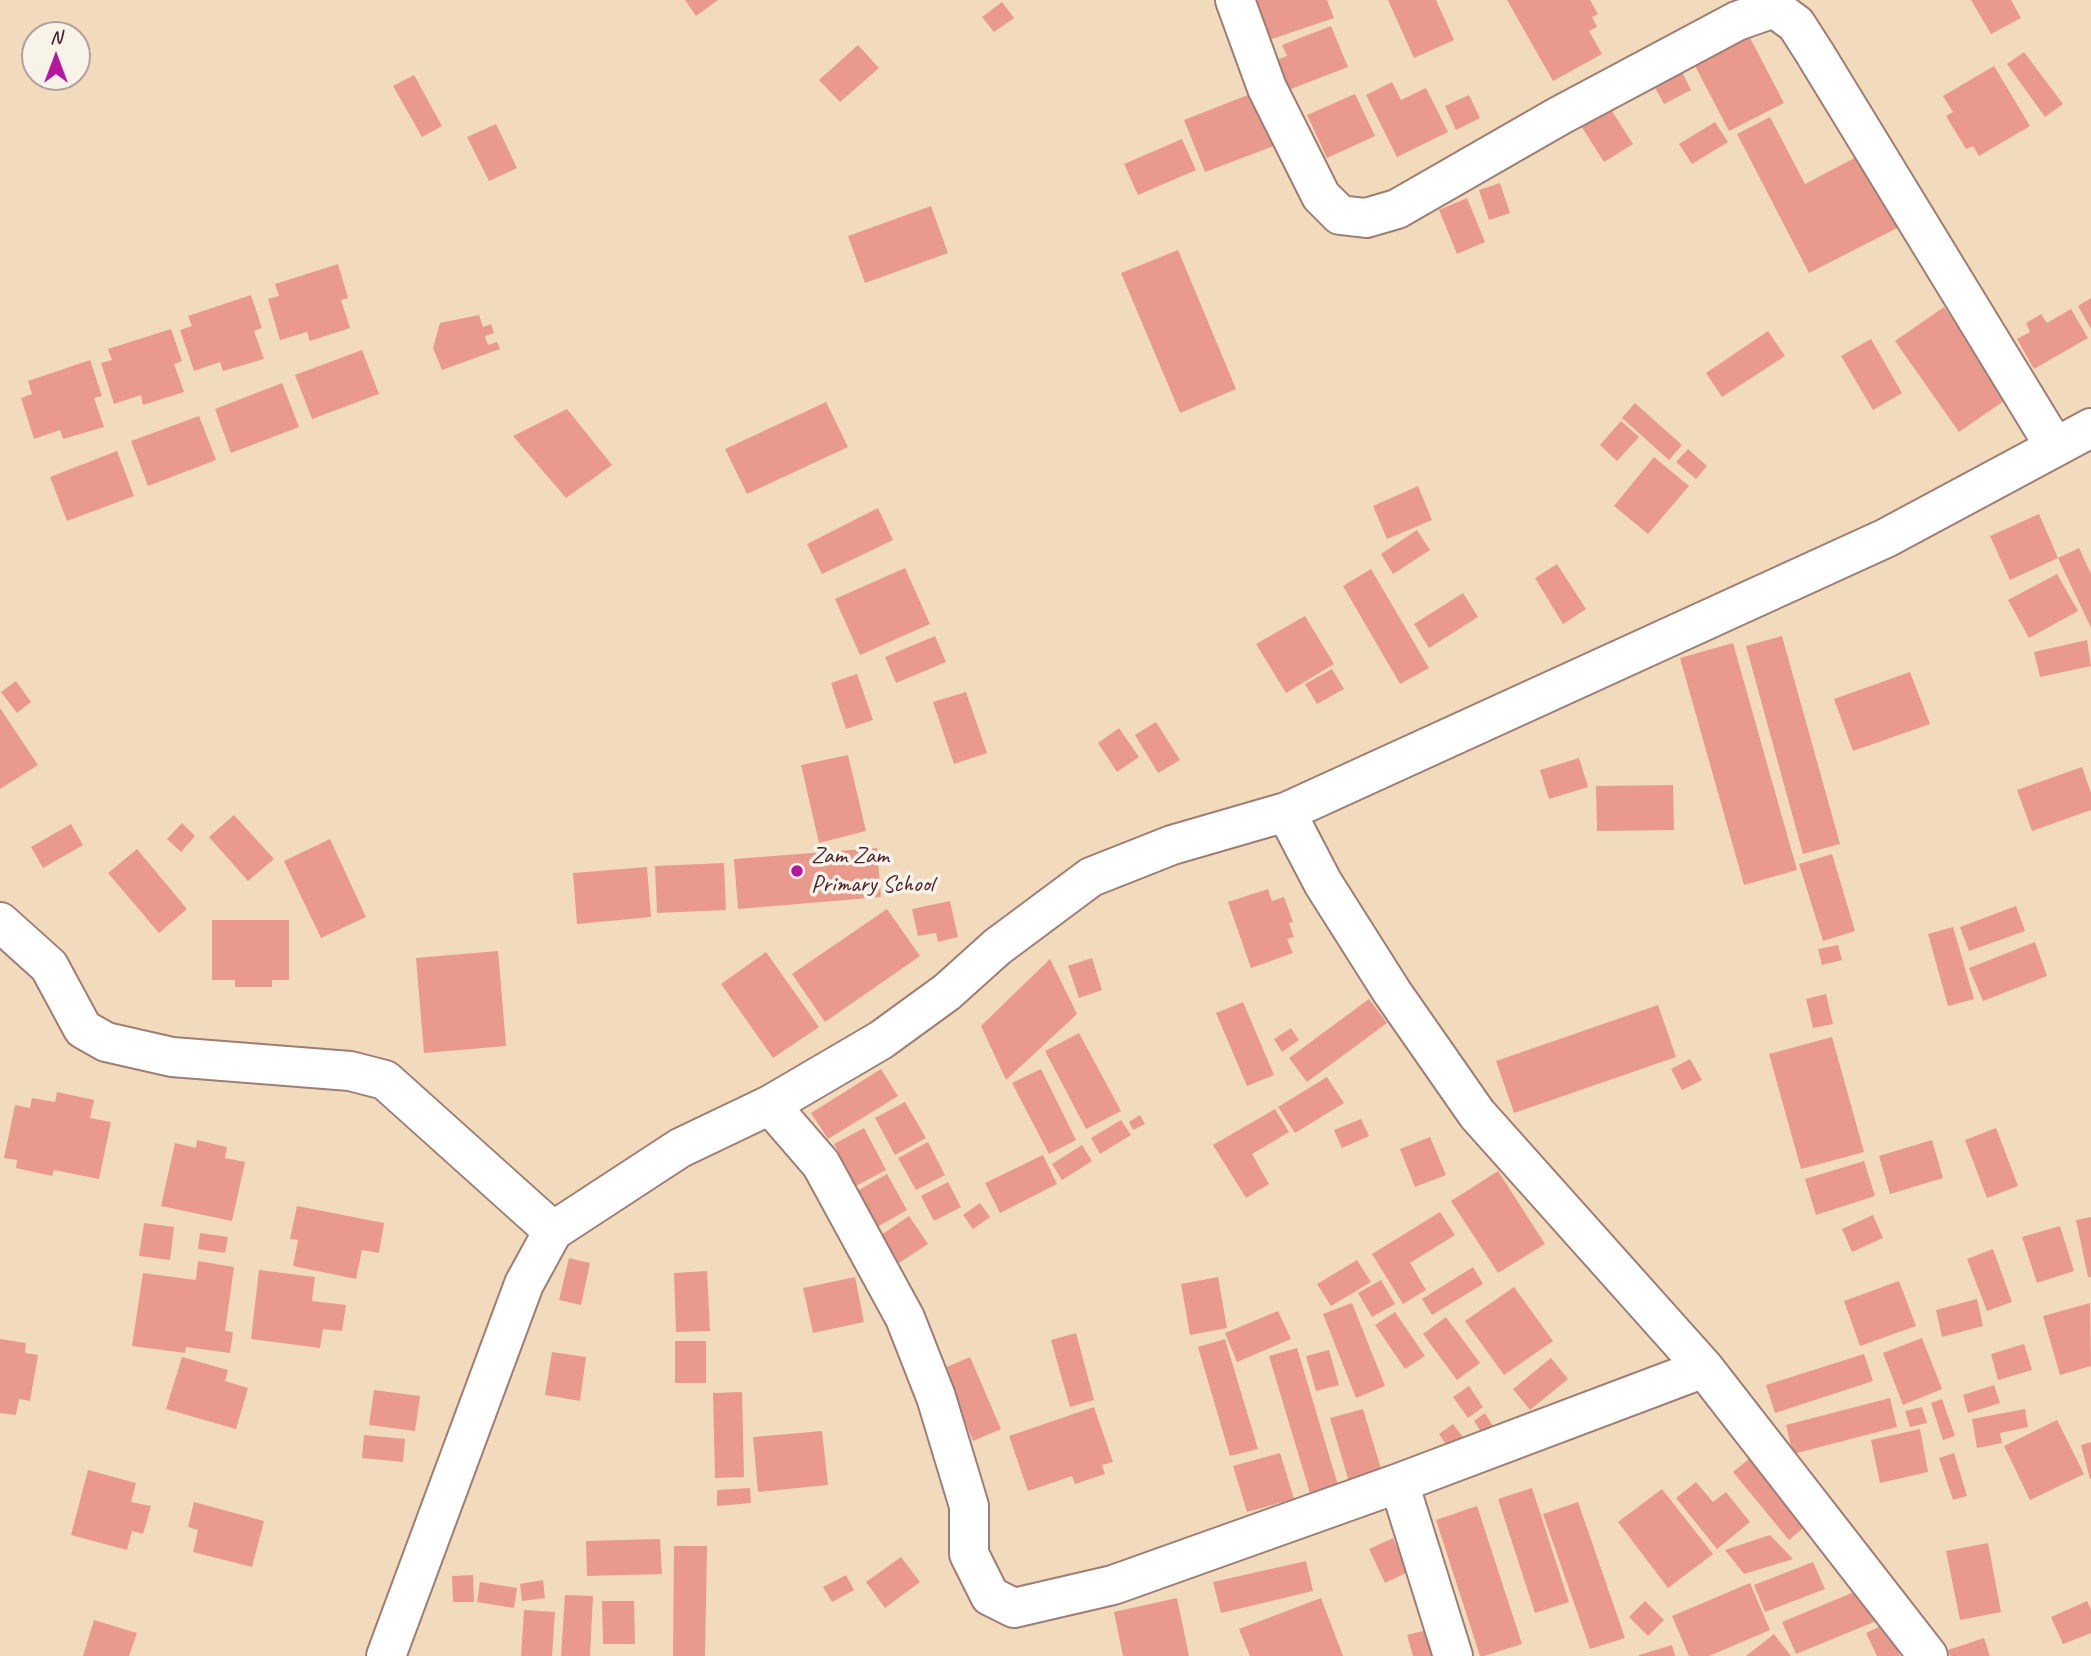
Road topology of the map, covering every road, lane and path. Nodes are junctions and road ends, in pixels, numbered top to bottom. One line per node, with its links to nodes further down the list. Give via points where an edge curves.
1 (1235, 0): 2 (street, via 1267,88 1321,197 1340,215 1367,218 1397,209 1737,21 1774,8 1796,24)
2 (2080, 438): 3 (street, via 1886,538)
3 (1286, 812): 5 (street, via 1172,845 1091,877 881,1040); 7 (street, via 1392,992 1477,1114)
4 (0, 922): 6 (street, via 49,965 83,1029 106,1042 172,1057 350,1071 385,1080)
5 (770, 1105): 6 (street, via 680,1148); 8 (street, via 821,1164 905,1318 936,1397 969,1506 969,1554 990,1596 1014,1608 1113,1585)
6 (553, 1231): 9 (street, via 524,1284)
7 (1704, 1368): 8 (street); 11 (street)
8 (1399, 1483): 10 (street)
9 (386, 1656)
10 (1454, 1656)
11 (1928, 1656)

